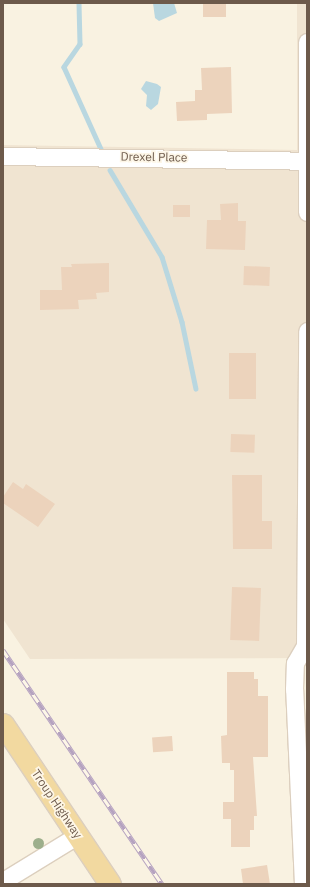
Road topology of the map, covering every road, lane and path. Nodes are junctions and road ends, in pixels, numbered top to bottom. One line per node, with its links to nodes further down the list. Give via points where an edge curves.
1 (307, 42): 3 (street)
2 (3, 156): 3 (street, Drexel Place)
3 (306, 161): 4 (street)
4 (307, 212)
5 (307, 331): 6 (street)
6 (307, 414): 7 (street)
7 (306, 646): 12 (street, via 295,663 294,689)
8 (3, 724): 9 (main road, Troup Highway)
9 (78, 835): 10 (street); 11 (main road, Troup Highway)
10 (6, 881)
11 (110, 884)
12 (303, 884)

